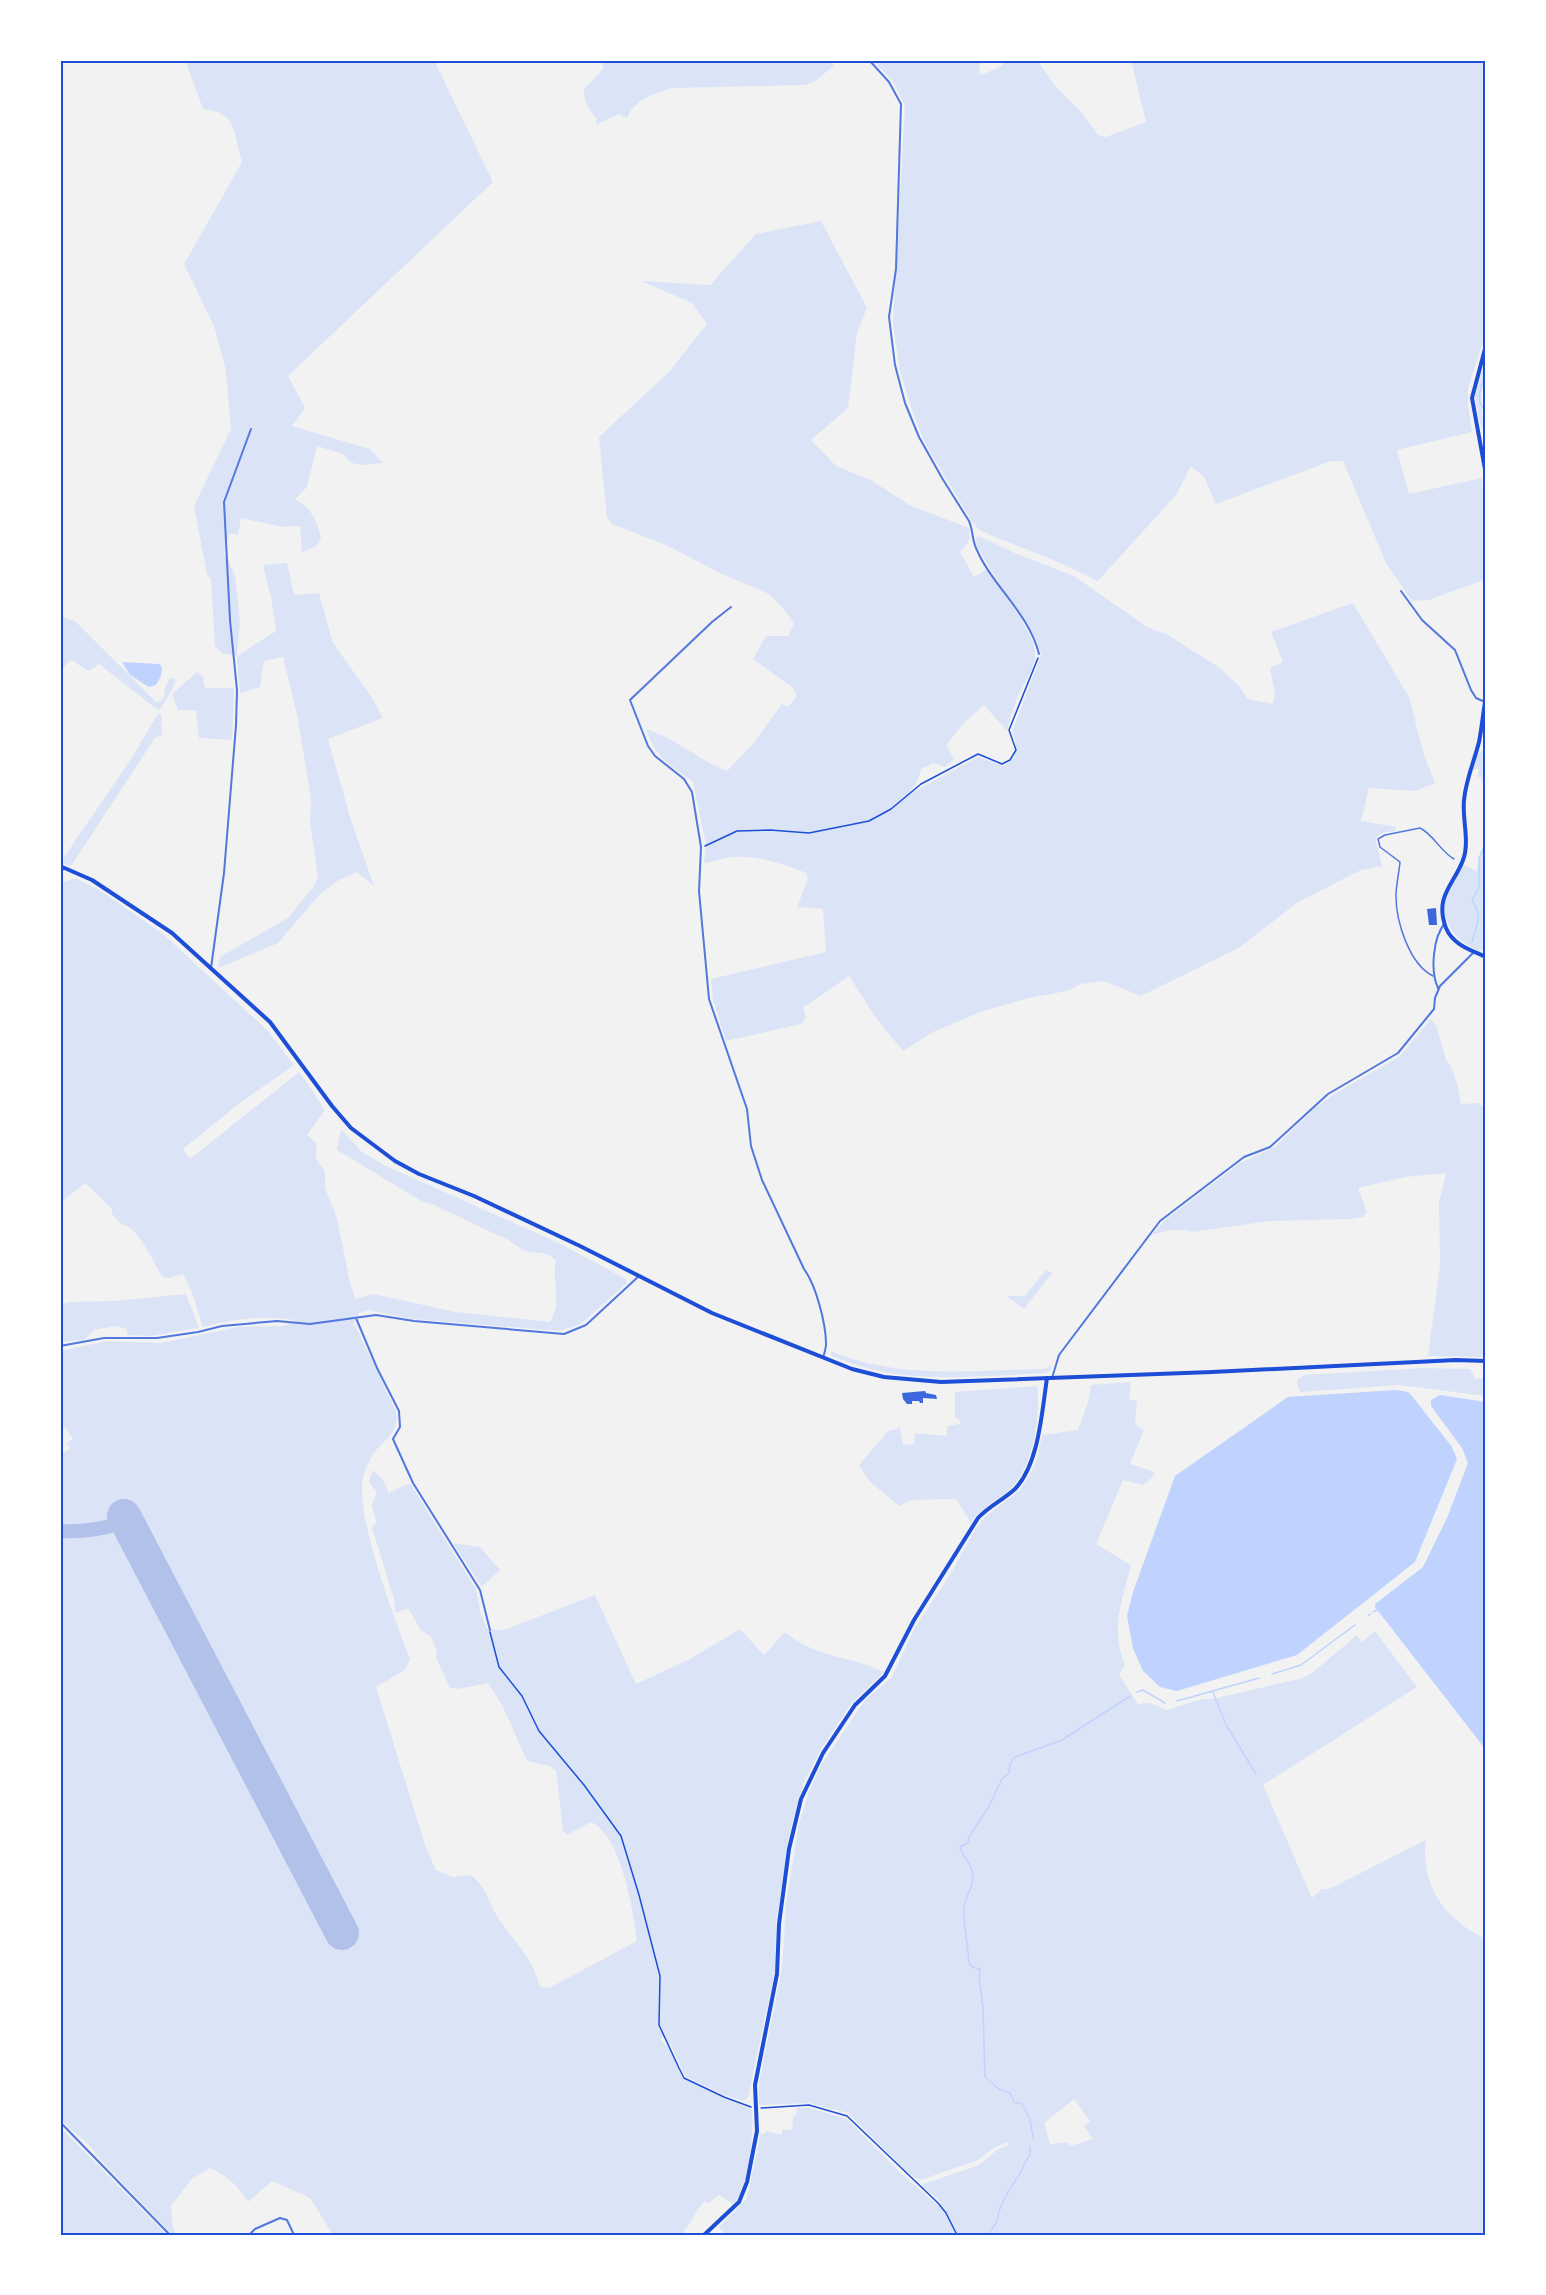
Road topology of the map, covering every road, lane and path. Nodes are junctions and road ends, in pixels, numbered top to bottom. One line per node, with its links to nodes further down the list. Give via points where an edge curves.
1 (869, 60): 9 (street, via 889,82 901,104 896,269 889,316 899,384 927,452 969,521 976,548 1025,621)
2 (1486, 281): 3 (main road)
3 (1486, 293)
4 (1486, 345): 6 (main road, via 1472,398)
5 (251, 429): 19 (street, via 224,502 237,690 225,873)
6 (1486, 475)
7 (1401, 591): 11 (street, via 1422,620 1455,650 1471,690 1478,700)
8 (731, 607): 12 (street, via 630,700 654,756 689,785)
9 (1039, 654): 12 (path, via 1009,730 1016,750 1010,760 1002,764 978,754 921,784 869,821 810,833 737,831)
10 (1486, 697): 11 (main road)
11 (1485, 702): 16 (main road, via 1466,783 1464,858 1444,895)
12 (701, 847): 25 (street, via 699,891 709,999 747,1109 751,1146 762,1180 810,1277 826,1344)
13 (1454, 859): 20 (lane, via 1420,828 1378,839 1380,847 1400,862 1396,897 1402,934 1419,963)
14 (62, 867): 15 (street); 19 (main road, via 121,897 172,933)
15 (60, 875)
16 (1445, 923): 17 (main road, via 1452,936); 20 (street, via 1436,938)
17 (1474, 952): 18 (main road); 21 (street)
18 (1485, 955)
19 (211, 968): 22 (main road, via 270,1022 332,1106 374,1146 419,1174 474,1196)
20 (1435, 976): 21 (street)
21 (1438, 988): 27 (street, via 1434,1008 1398,1053 1328,1094 1270,1147 1244,1157 1160,1221 1059,1355)
22 (639, 1276): 23 (street, via 586,1325 564,1334 376,1315); 25 (main road, via 712,1313)
23 (356, 1318): 24 (street, via 310,1324 277,1321 222,1326 157,1338 104,1338); 28 (street, via 399,1412 400,1427 393,1439 413,1483 480,1590)
24 (60, 1346)
25 (823, 1358): 27 (main road, via 869,1374 910,1381)
26 (1486, 1362): 27 (main road, via 1456,1360)
27 (1049, 1378): 29 (main road, via 1035,1447 1024,1477 978,1518 914,1620 889,1670 855,1705 808,1780 789,1849 777,1974 755,2085)
28 (490, 1630): 29 (path, via 499,1667 522,1696 539,1731 621,1836 660,1976 659,2025 684,2078)
29 (756, 2109): 34 (main road, via 757,2131 742,2198); 35 (path, via 809,2105 847,2116 938,2203)
30 (60, 2122): 31 (street)
31 (170, 2235)
32 (249, 2235): 33 (street, via 280,2218 287,2220)
33 (294, 2235)
34 (704, 2235)
35 (957, 2235)

